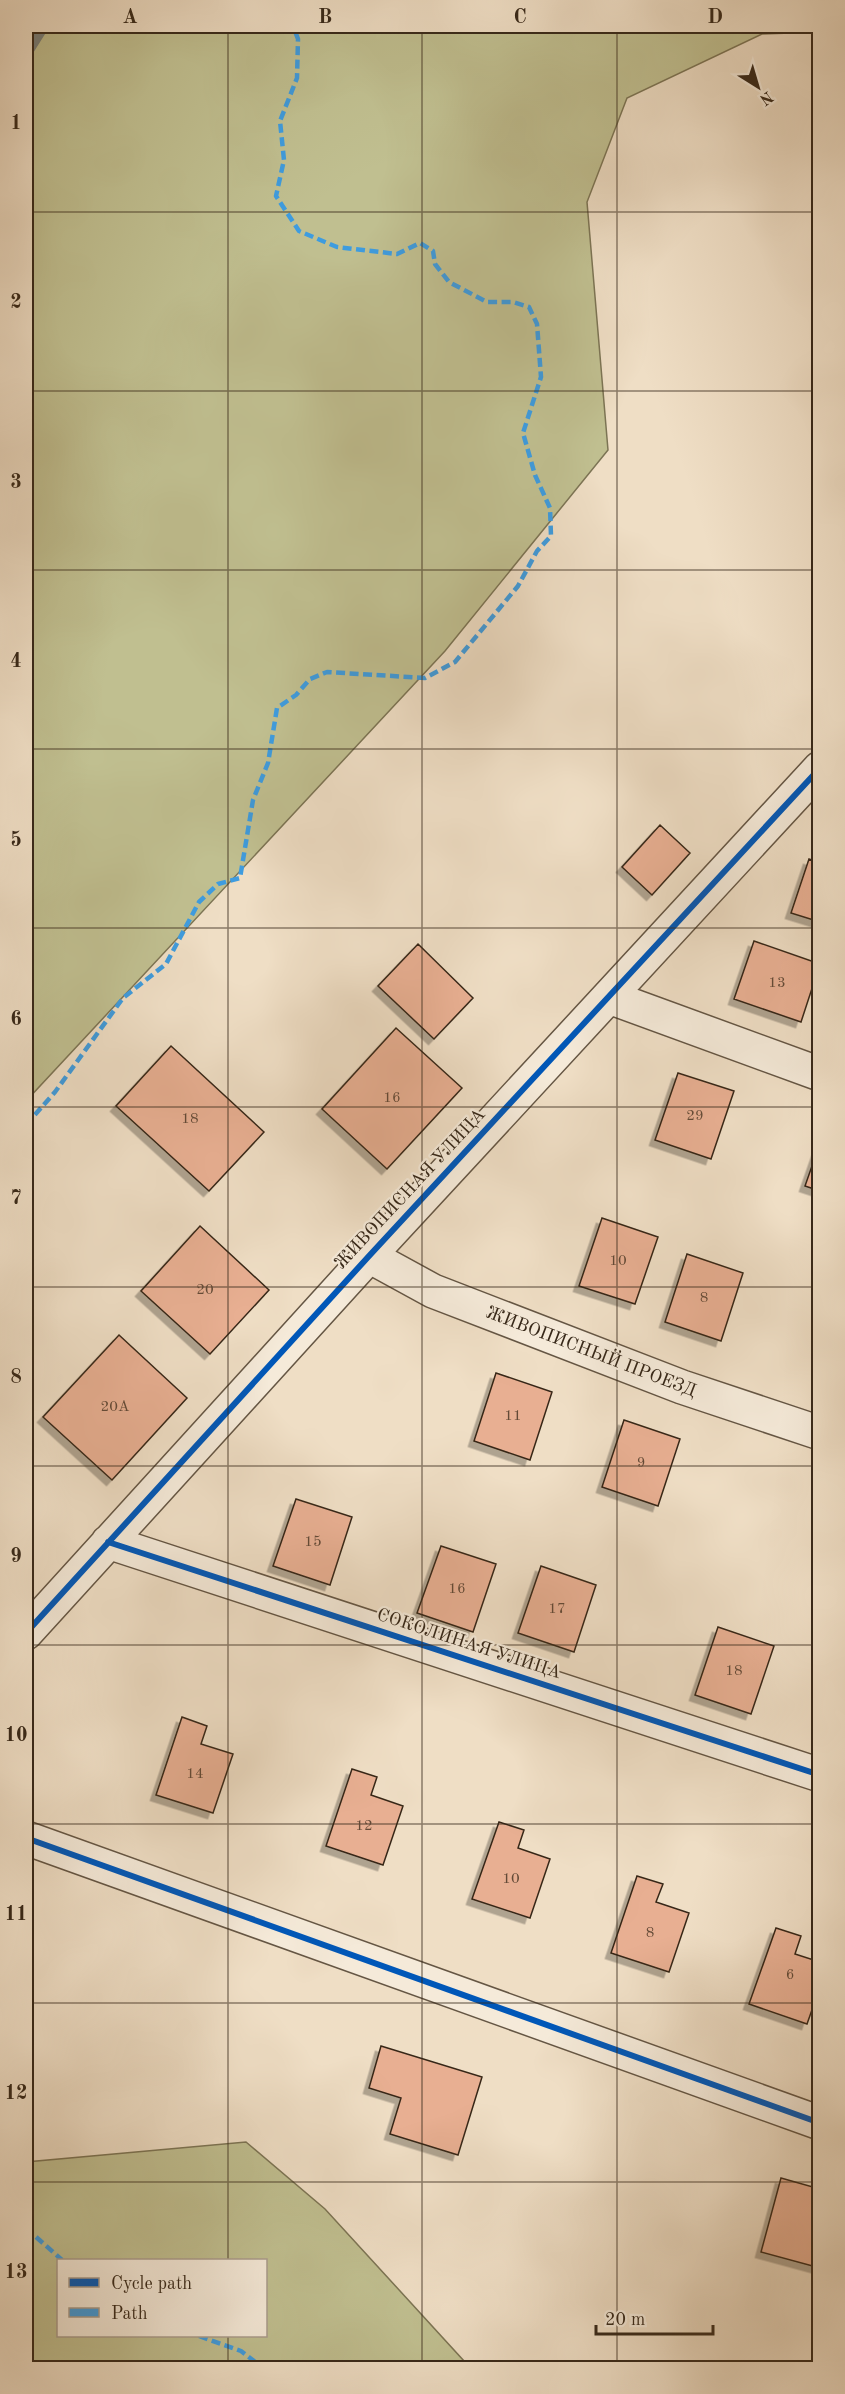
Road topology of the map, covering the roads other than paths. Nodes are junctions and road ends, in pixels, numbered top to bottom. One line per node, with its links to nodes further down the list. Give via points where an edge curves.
1 (819, 768): 2 (street, ЖИВОПИСНАЯ УЛИЦА)
2 (609, 997): 3 (street); 4 (street, ЖИВОПИСНАЯ УЛИЦА)
3 (819, 1074)
4 (369, 1256): 5 (street, ЖИВОПИСНЫЙ ПРОЕЗД, via 433,1292 682,1387); 6 (street, ЖИВОПИСНАЯ УЛИЦА)
5 (819, 1434)
6 (108, 1542): 7 (street, ЖИВОПИСНАЯ УЛИЦА); 8 (street, СОКОЛИНАЯ УЛИЦА)
7 (26, 1633)
8 (819, 1775)
9 (26, 1838): 10 (street)
10 (819, 2123)

